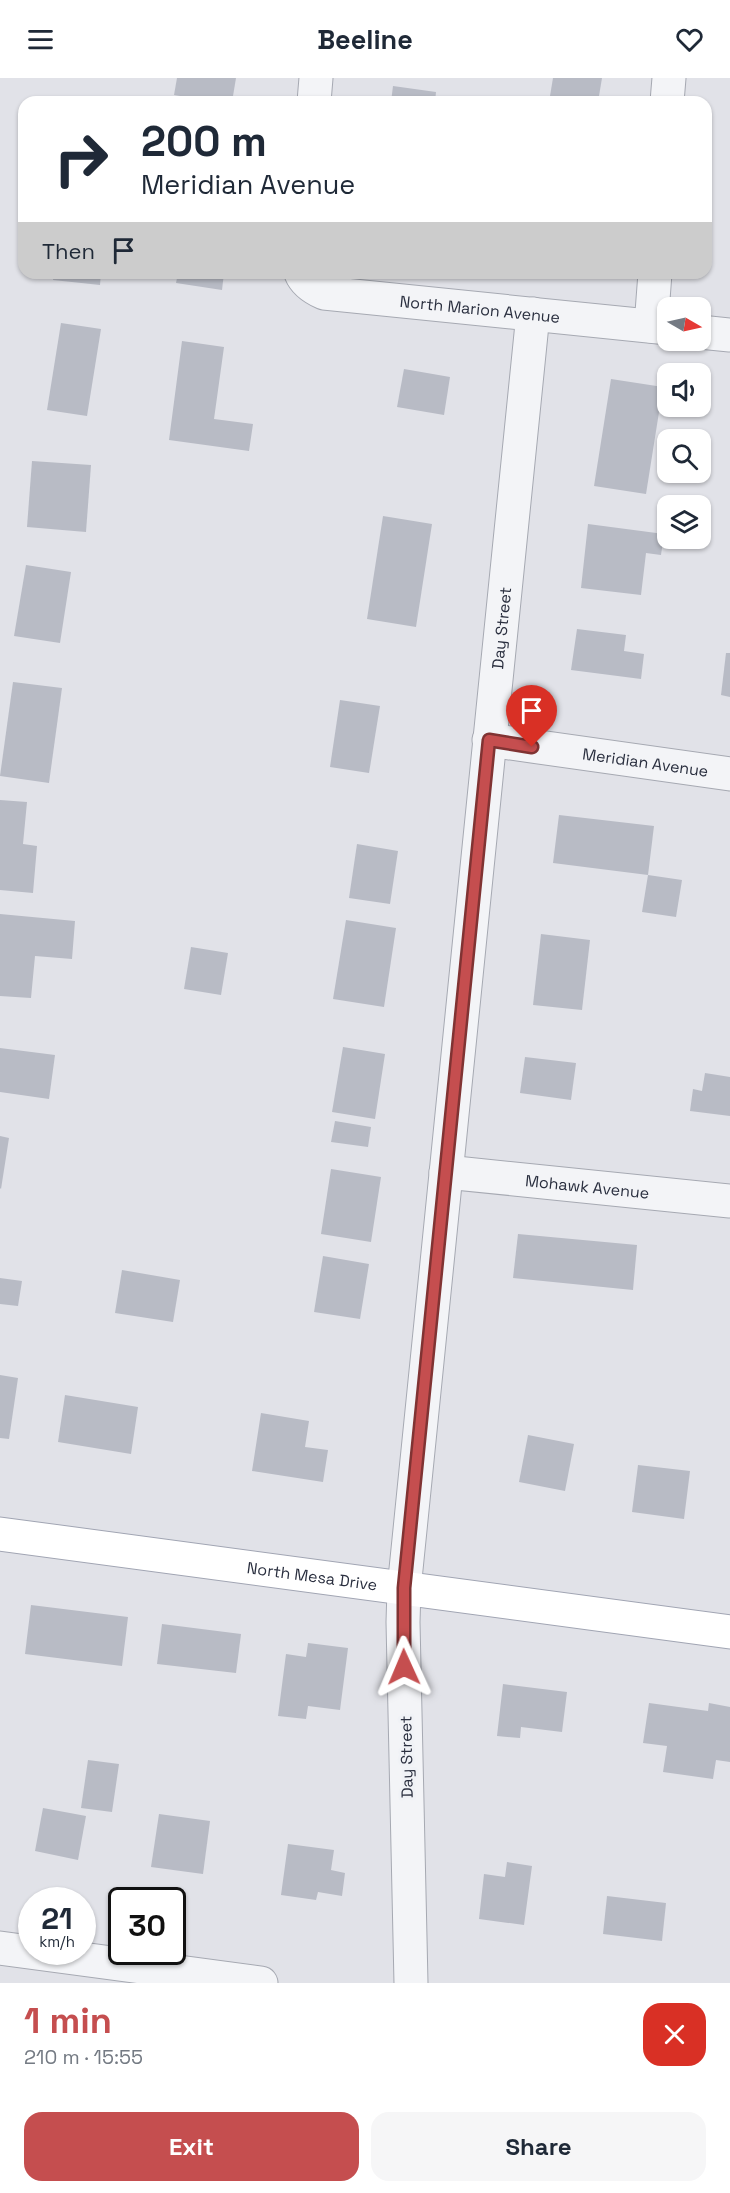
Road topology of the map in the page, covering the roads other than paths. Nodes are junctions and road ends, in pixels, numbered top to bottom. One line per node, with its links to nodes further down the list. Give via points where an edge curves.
1 (316, 78): 3 (street)
2 (669, 78): 4 (street)
3 (314, 96)
4 (668, 96)
5 (304, 279): 8 (street, North Marion Avenue, via 324,293)
6 (655, 279): 7 (street)
7 (657, 300)
8 (533, 314): 9 (street, North Marion Avenue); 12 (street, Day Street)
9 (657, 327)
10 (711, 333): 11 (street)
11 (730, 334)
12 (489, 740): 13 (street, Meridian Avenue); 14 (street, Day Street)
13 (730, 774)
14 (446, 1172): 15 (street, Mohawk Avenue); 17 (street, Day Street)
15 (730, 1201)
16 (0, 1534): 17 (main road, North Mesa Drive)
17 (404, 1588): 18 (main road, North Mesa Drive); 21 (street, Day Street)
18 (730, 1632)
19 (0, 1948): 20 (street)
20 (261, 1983)
21 (411, 1983)

